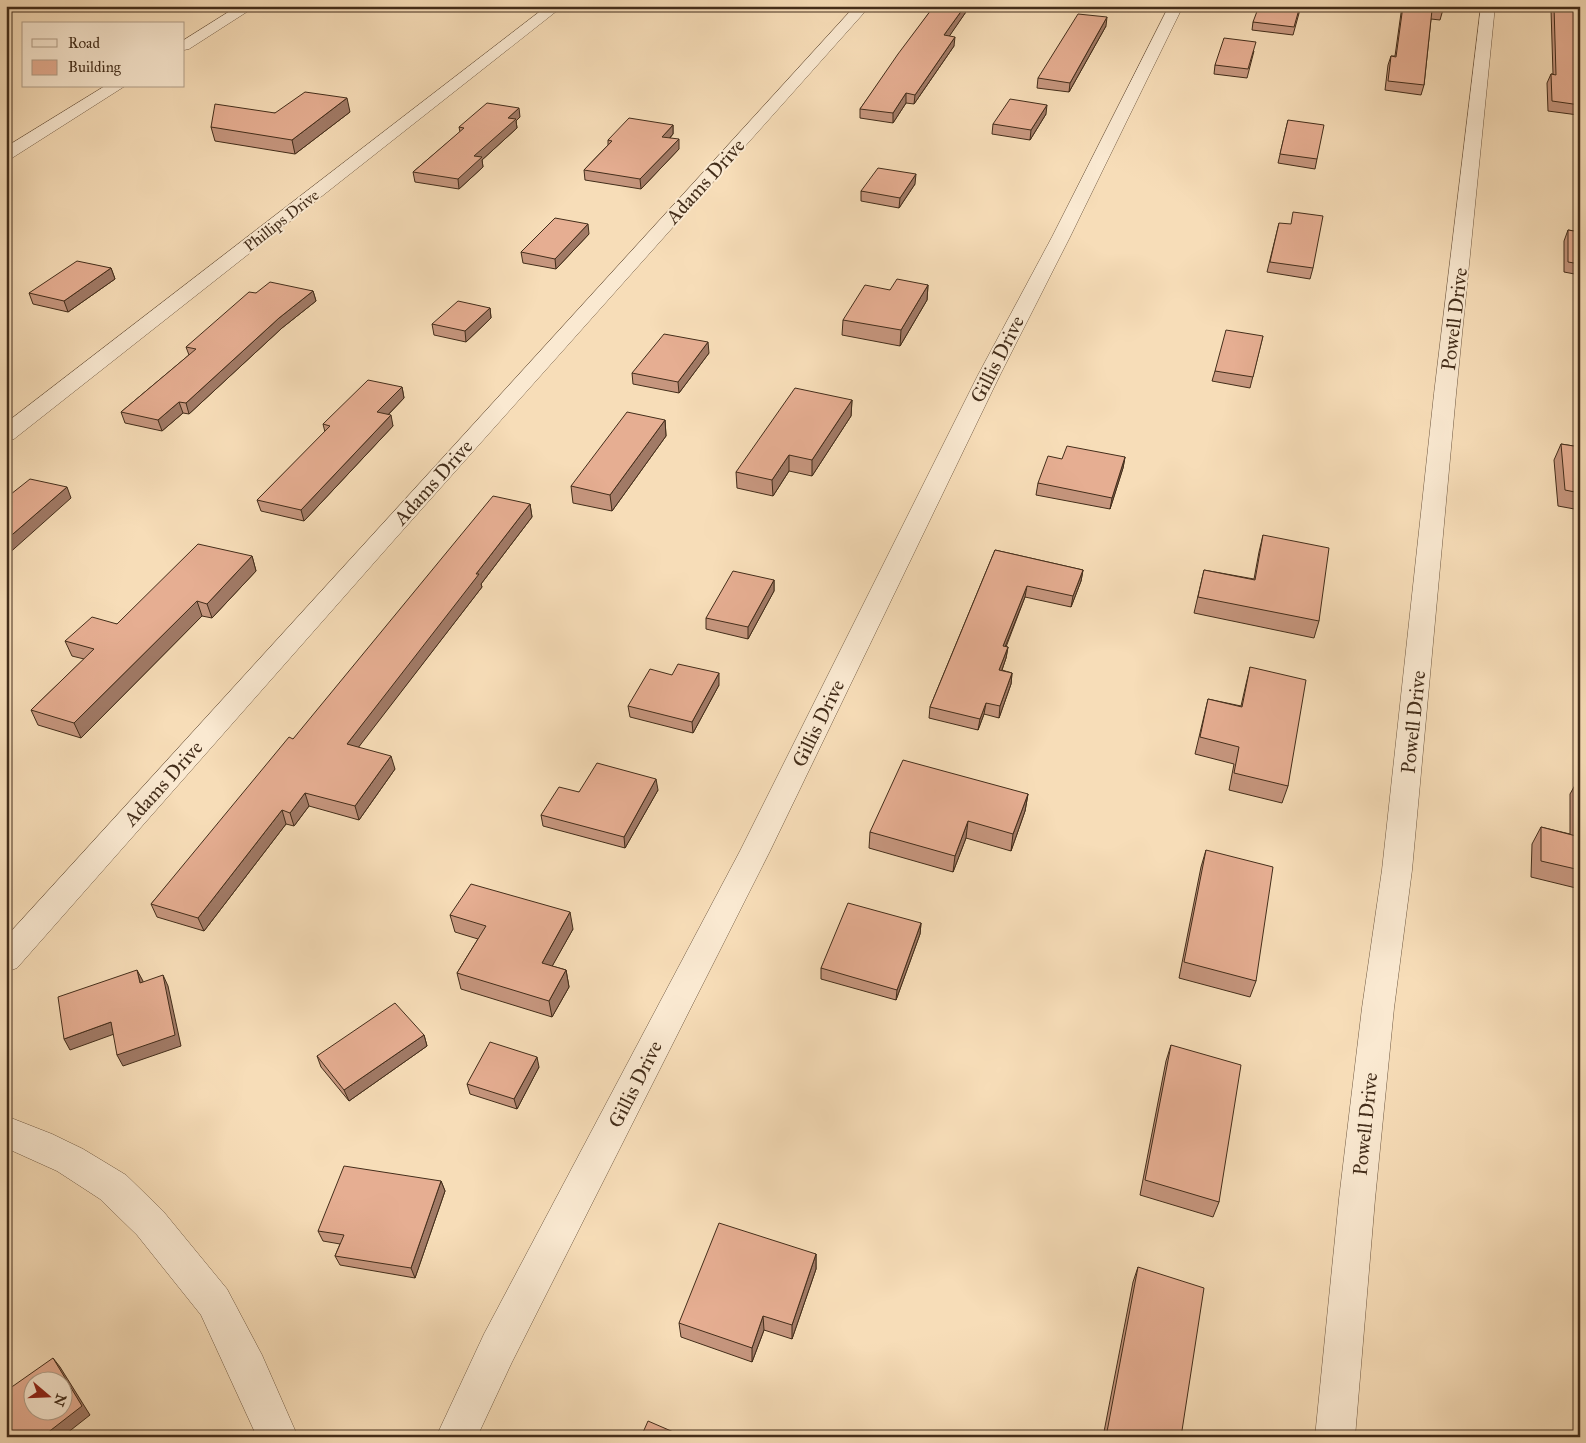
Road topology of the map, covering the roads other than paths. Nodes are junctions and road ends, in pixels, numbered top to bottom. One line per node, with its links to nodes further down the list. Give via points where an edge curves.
1 (250, 6): 6 (street)
2 (556, 6): 9 (street, Phillips Drive)
3 (863, 6): 10 (street, Adams Drive)
4 (1176, 6): 13 (street, Gillis Drive, via 989,375 755,851 498,1348)
5 (1488, 6): 14 (street, Powell Drive, via 1444,394 1397,870 1358,1189)
6 (185, 45)
7 (114, 88): 8 (street)
8 (6, 154)
9 (6, 434)
10 (6, 959)
11 (6, 1132): 12 (street, via 40,1144 113,1187 150,1223 214,1302)
12 (278, 1437)
13 (456, 1437)
14 (1335, 1437)

